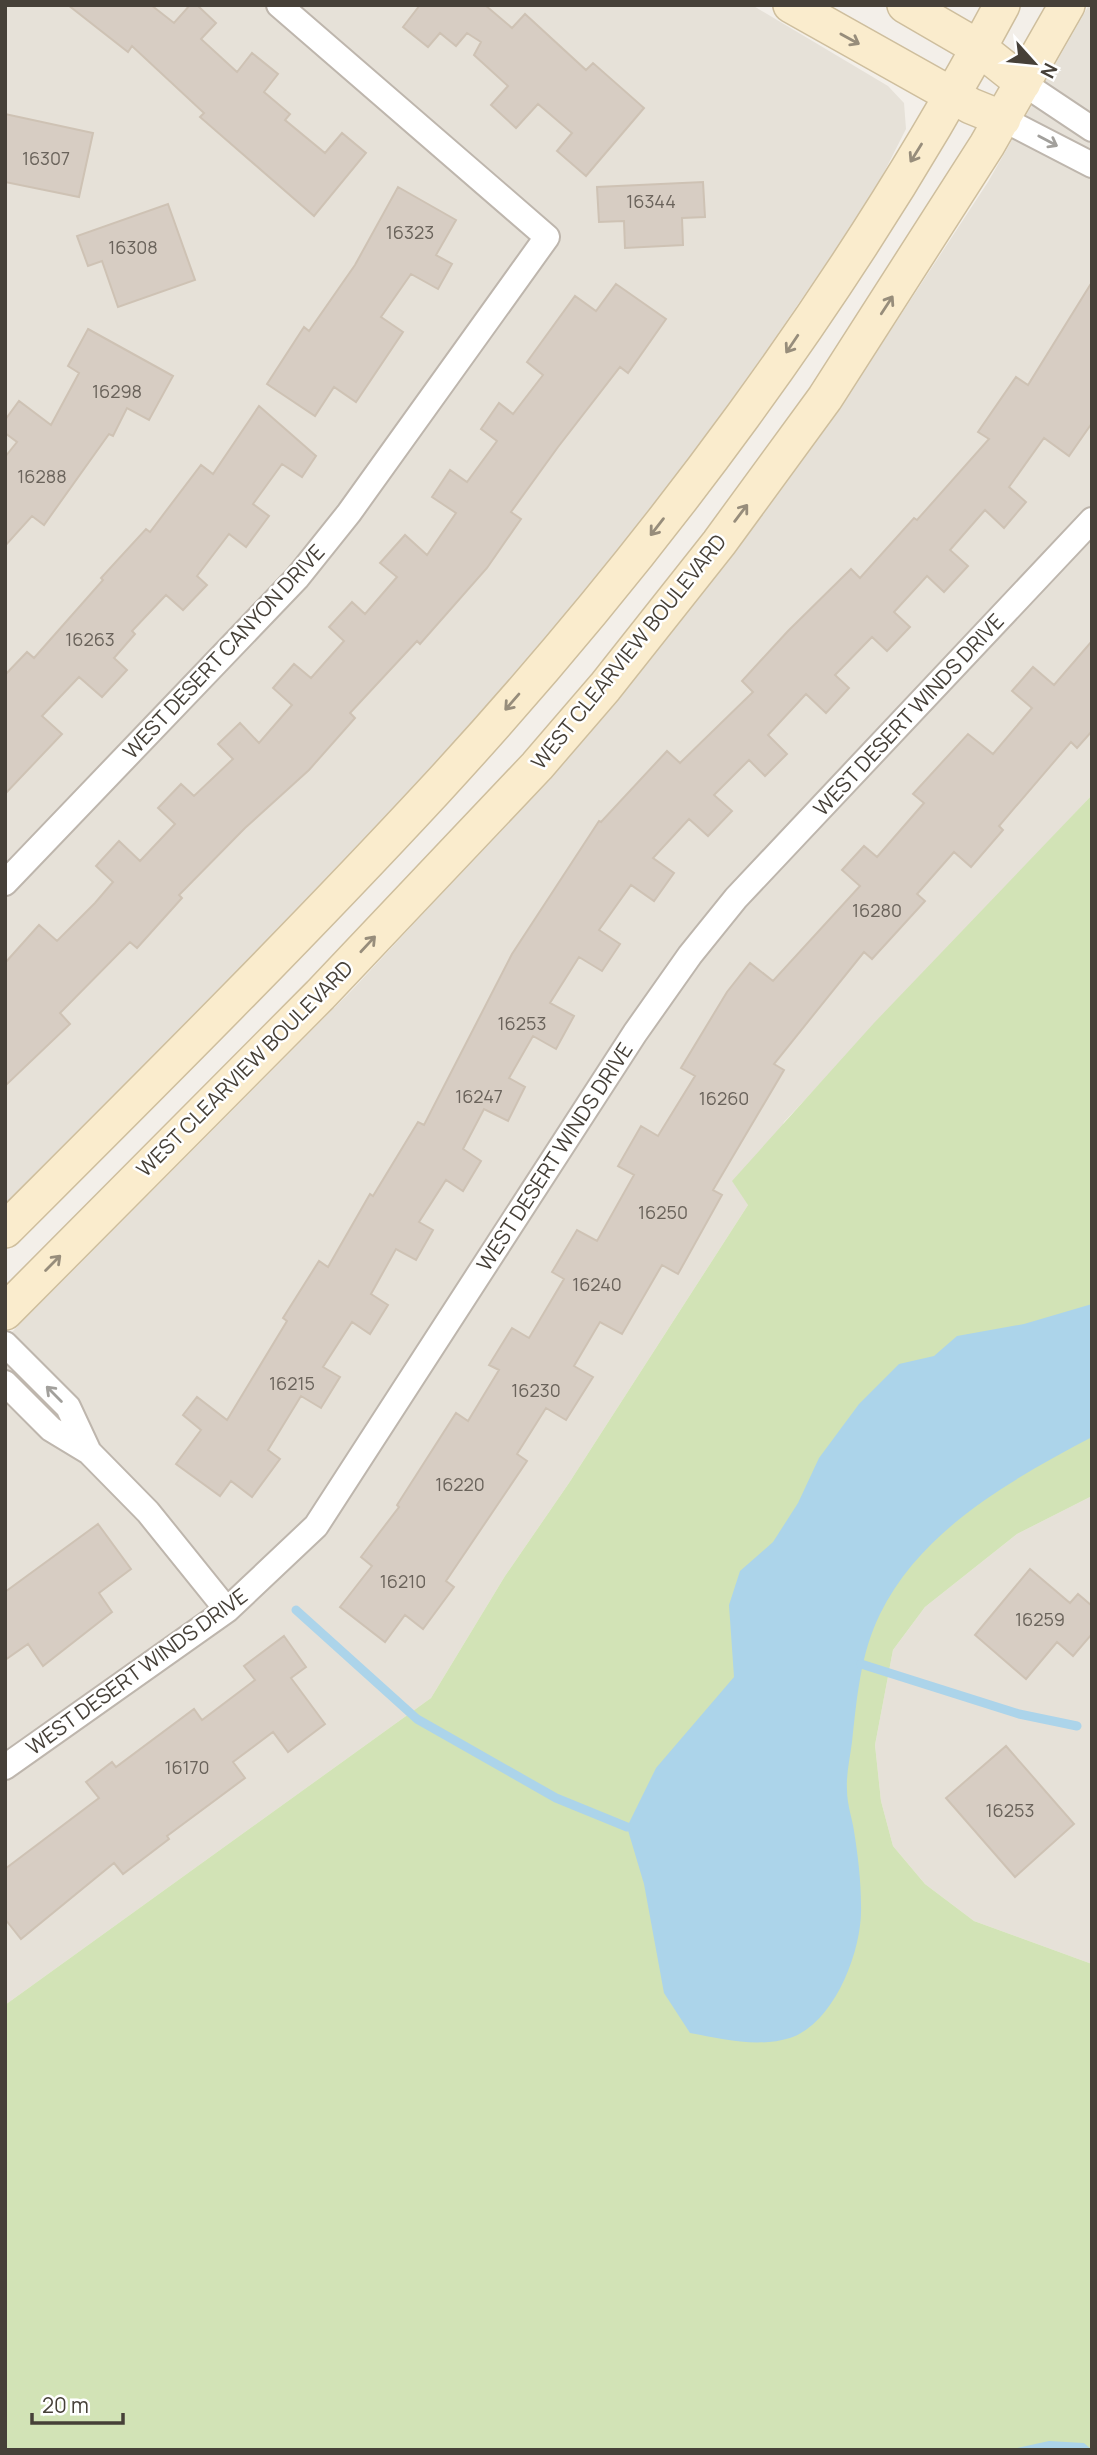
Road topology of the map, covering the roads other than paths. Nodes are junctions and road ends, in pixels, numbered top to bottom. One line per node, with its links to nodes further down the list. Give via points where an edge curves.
1 (279, 5): 13 (street, WEST DESERT CANYON DRIVE, via 547,237 349,513 297,578)
2 (791, 5): 8 (street, one-way to 8)
3 (905, 5): 6 (street)
4 (1002, 5): 6 (street)
5 (1067, 5): 7 (street, WEST CLEARVIEW BOULEVARD)
6 (979, 48): 7 (street); 8 (street)
7 (1023, 83): 9 (street, WEST CLEARVIEW BOULEVARD); 10 (street)
8 (952, 95): 9 (street); 14 (street, one-way to 14, via 756,398 599,599 463,758 319,913)
9 (1003, 120): 11 (street, one-way to 11); 15 (street, WEST CLEARVIEW BOULEVARD, one-way to 9, via 320,995 537,766 605,687 825,398)
10 (1092, 129)
11 (1092, 165)
12 (1092, 520): 19 (street, WEST DESERT WINDS DRIVE, via 736,898 690,955 316,1526)
13 (5, 883)
14 (5, 1230)
15 (5, 1312)
16 (5, 1344): 18 (street, one-way to 16, via 68,1407)
17 (5, 1383): 18 (street, via 51,1429)
18 (89, 1452): 19 (street, via 148,1512)
19 (227, 1610): 20 (street, WEST DESERT WINDS DRIVE)
20 (5, 1767)

